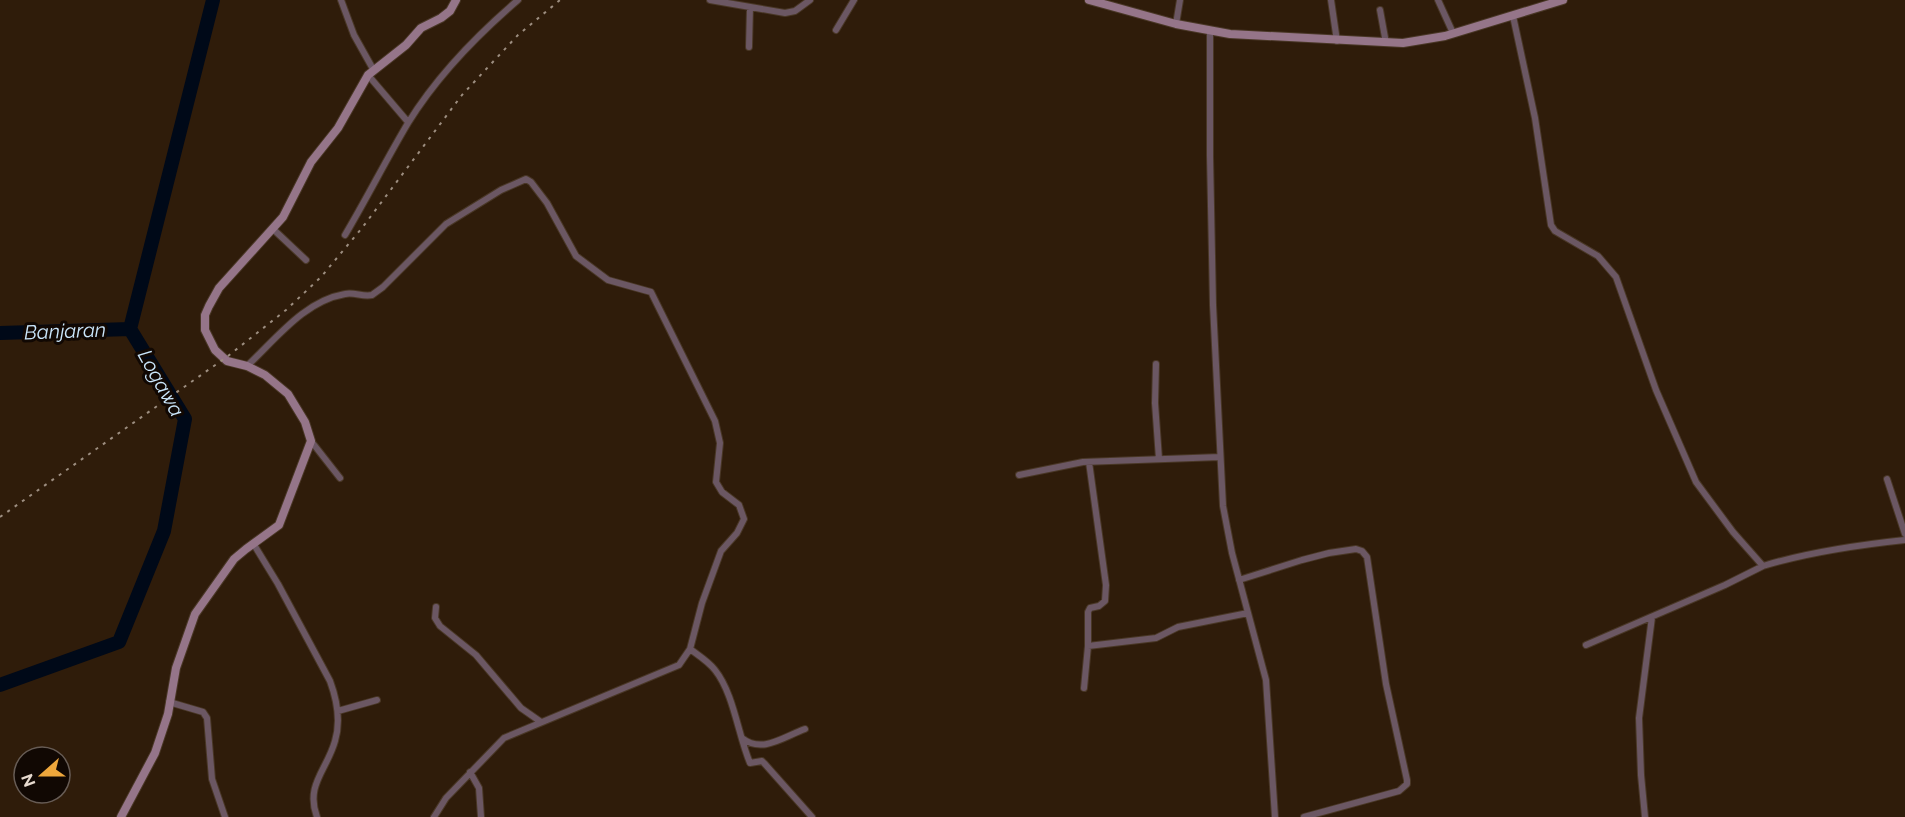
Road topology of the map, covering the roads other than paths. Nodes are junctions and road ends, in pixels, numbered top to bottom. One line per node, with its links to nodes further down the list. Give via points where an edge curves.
1 (341, 0): 22 (street)
2 (456, 0): 22 (street, via 449,12 421,28)
3 (518, 0): 23 (street, via 454,60)
4 (710, 0): 12 (street)
5 (810, 0): 12 (street, via 789,12)
6 (854, 0): 16 (street)
7 (1089, 0): 15 (street)
8 (1180, 0): 15 (street)
9 (1331, 0): 19 (street)
10 (1438, 0): 18 (street)
11 (1563, 0): 14 (street)
12 (750, 7): 21 (street)
13 (1380, 10): 20 (street)
14 (1513, 16): 18 (street); 39 (street, via 1535,118 1551,225 1598,256 1616,277 1656,390 1696,482)
15 (1176, 24): 17 (street)
16 (836, 30)
17 (1210, 30): 19 (street); 30 (street, via 1209,156)
18 (1453, 33): 20 (street, via 1408,43)
19 (1337, 41): 20 (street)
20 (1386, 43)
21 (749, 47)
22 (371, 72): 23 (street); 24 (street, via 338,128 311,162)
23 (408, 122): 25 (street)
24 (273, 229): 26 (street); 28 (street, via 219,288 205,315 205,330 215,350 227,361)
25 (345, 235)
26 (306, 260)
27 (1156, 364): 31 (street, via 1155,418)
28 (248, 366): 29 (street, via 288,394); 46 (street, via 315,304 345,294 372,295 446,224 519,180 531,182 576,256 608,280 651,292 715,421 720,443 716,482 739,505 744,519 721,551)
29 (311, 441): 34 (street); 38 (street, via 283,520)
30 (1220, 457): 31 (street); 40 (street, via 1224,514)
31 (1160, 459): 32 (street)
32 (1089, 462): 33 (street); 45 (street, via 1106,585 1105,601 1088,612)
33 (1019, 475)
34 (340, 478)
35 (1887, 479): 36 (street)
36 (1905, 534)
37 (1905, 540): 39 (street, via 1863,544)
38 (256, 548): 49 (street, via 229,565 195,614 176,668); 50 (street, via 330,681)
39 (1763, 566): 43 (street)
40 (1239, 580): 42 (street); 62 (street, via 1329,553 1356,549 1367,557 1386,684 1407,784 1399,791)
41 (436, 607): 51 (street, via 435,618 440,626 476,655 521,708)
42 (1248, 613): 45 (street, via 1178,627 1156,638); 61 (street, via 1266,680)
43 (1652, 617): 44 (street); 63 (street, via 1639,718)
44 (1586, 645)
45 (1088, 646): 47 (street)
46 (690, 649): 51 (street, via 672,669); 53 (street, via 718,673)
47 (1084, 688)
48 (377, 700): 50 (street)
49 (172, 703): 55 (street, via 155,753); 56 (street, via 203,712 207,718 212,778)
50 (338, 711): 57 (street, via 334,743 313,794)
51 (541, 722): 54 (street, via 498,742)
52 (805, 729): 53 (street, via 760,746)
53 (741, 737): 60 (street, via 750,763 763,762)
54 (470, 772): 58 (street); 59 (street, via 479,788)
55 (121, 817)
56 (225, 817)
57 (317, 817)
58 (434, 817)
59 (481, 817)
60 (812, 817)
61 (1275, 817)
62 (1304, 817)
63 (1645, 817)

